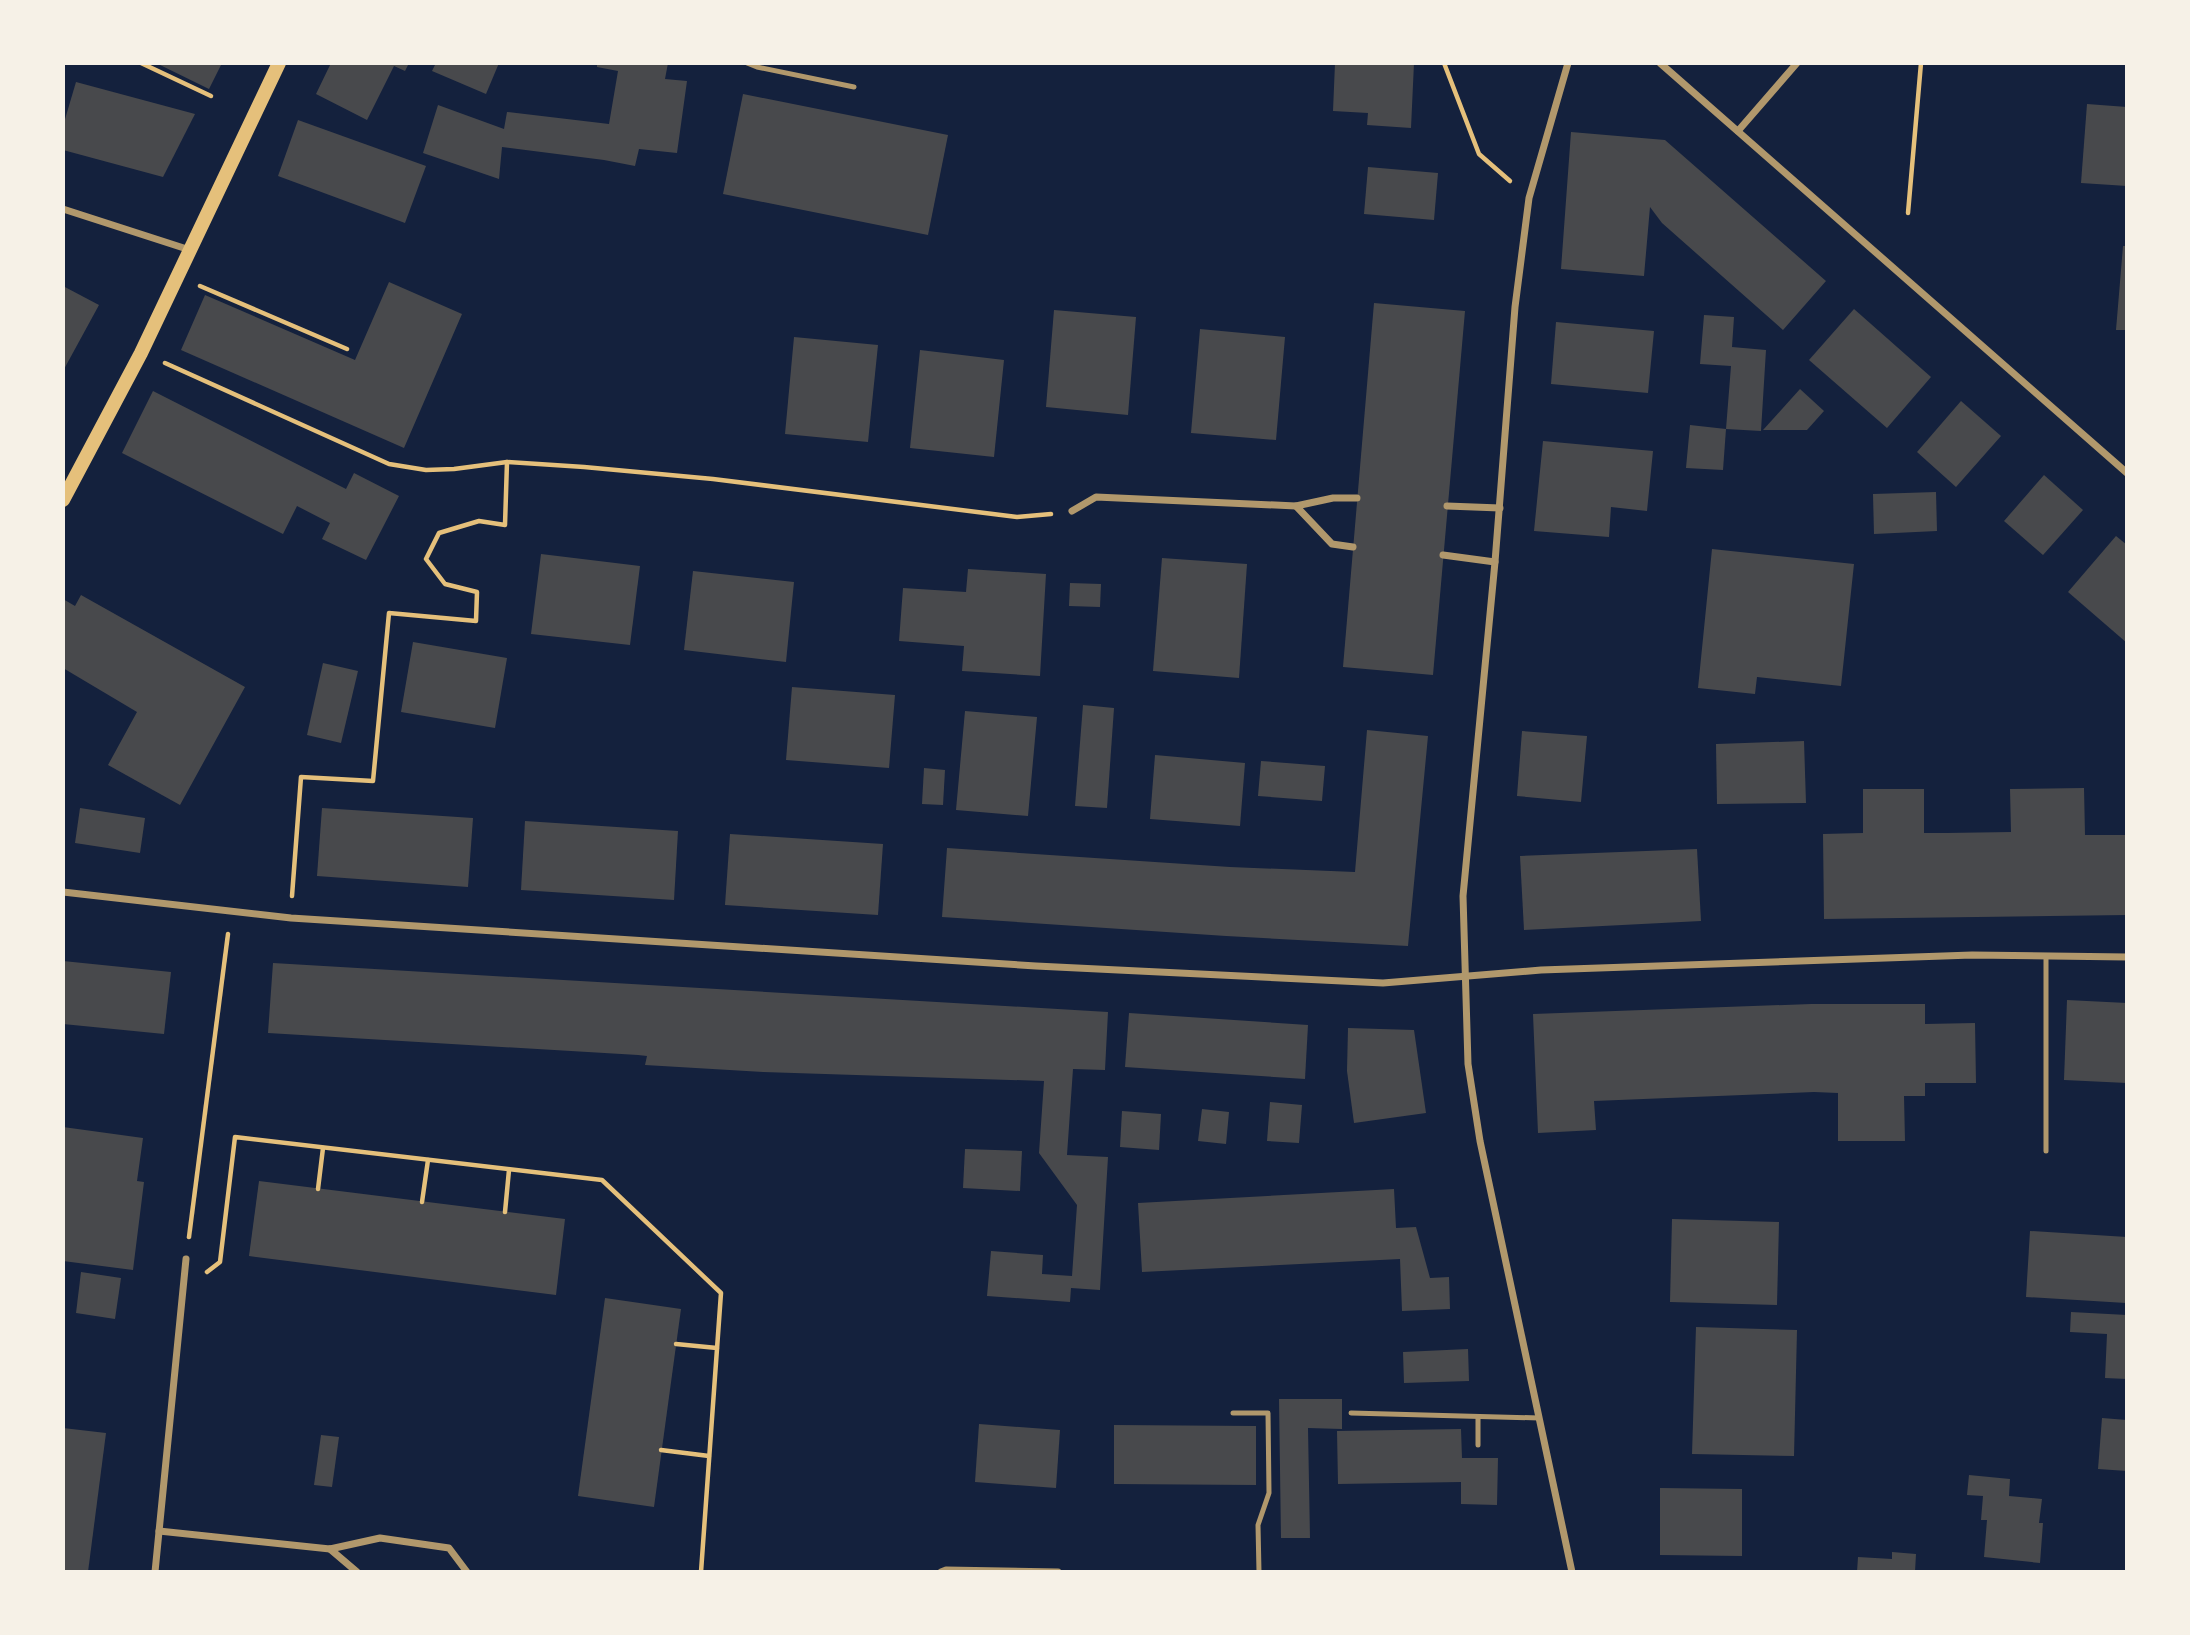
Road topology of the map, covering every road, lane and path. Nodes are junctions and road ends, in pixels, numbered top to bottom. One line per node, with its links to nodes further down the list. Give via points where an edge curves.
1 (141, 63): 10 (path)
2 (279, 63): 15 (main road)
3 (747, 63): 9 (lane)
4 (1444, 63): 12 (path, via 1479,154)
5 (1568, 63): 12 (street)
6 (1660, 63): 11 (street)
7 (1797, 63): 11 (street)
8 (1921, 63): 14 (path)
9 (854, 88)
10 (211, 96)
11 (1738, 131): 20 (street)
12 (1529, 198): 25 (street, via 1514,307)
13 (63, 209): 15 (street)
14 (1908, 213)
15 (191, 250): 18 (main road)
16 (199, 286): 17 (path)
17 (347, 349)
18 (141, 352): 19 (path, via 389,464 426,470); 22 (main road)
19 (507, 462): 26 (path, via 713,479 1017,517); 32 (path, via 505,525 480,521 439,533 426,559 445,584 477,592 476,621 389,614 373,781 301,777)
20 (2127, 473)
21 (1357, 498): 23 (street)
22 (63, 500)
23 (1296, 506): 26 (street, via 1096,497); 27 (street, via 1332,544)
24 (1447, 506): 25 (street)
25 (1500, 508): 29 (street)
26 (1072, 511)
27 (1353, 547)
28 (1443, 555): 29 (street)
29 (1495, 562): 35 (street, via 1462,896)
30 (63, 892): 31 (street)
31 (231, 912): 32 (street); 43 (path)
32 (291, 918): 35 (street, via 1091,969 1382,983)
33 (2046, 956): 34 (street); 35 (street, via 1846,959); 37 (lane)
34 (2127, 957)
35 (1465, 976): 50 (street, via 1468,1063 1480,1141)
36 (323, 1148): 38 (path); 40 (path); 44 (path, via 235,1137 220,1262)
37 (2046, 1150)
38 (428, 1160): 39 (path); 41 (path)
39 (509, 1170): 42 (path); 46 (path, via 602,1180 721,1293)
40 (318, 1189)
41 (422, 1202)
42 (505, 1212)
43 (186, 1259): 44 (street)
44 (184, 1290): 54 (street)
45 (676, 1343): 46 (path)
46 (717, 1348): 53 (path)
47 (1233, 1413): 62 (lane, via 1268,1413 1269,1493 1258,1525)
48 (1350, 1413): 49 (lane)
49 (1478, 1417): 50 (lane); 51 (lane)
50 (1539, 1418): 63 (street)
51 (1478, 1445)
52 (662, 1450): 53 (path)
53 (709, 1456): 59 (path)
54 (159, 1531): 55 (street); 56 (street)
55 (330, 1549): 57 (street); 58 (street, via 380,1538 449,1548)
56 (155, 1572)
57 (357, 1572)
58 (467, 1572)
59 (701, 1572)
60 (941, 1572): 61 (street)
61 (1058, 1572)
62 (1259, 1572)
63 (1572, 1572)

